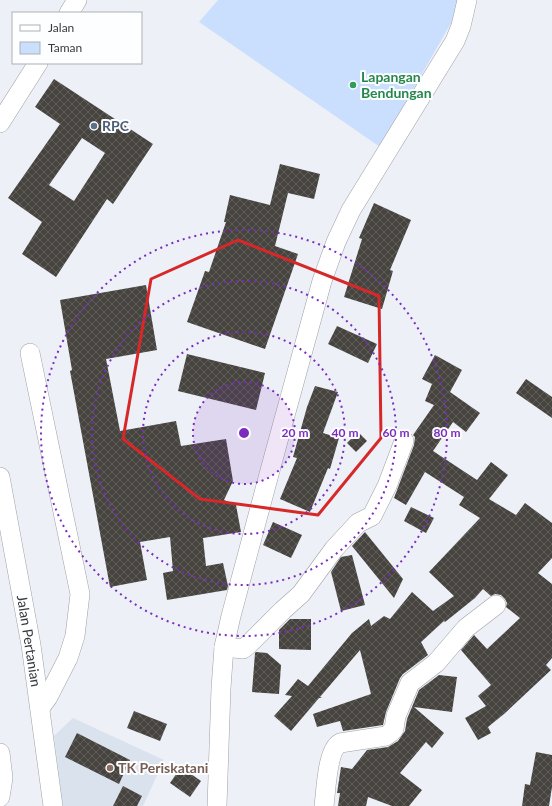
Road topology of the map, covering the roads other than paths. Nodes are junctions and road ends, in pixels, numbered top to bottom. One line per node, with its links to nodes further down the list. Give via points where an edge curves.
1 (77, 0): 3 (street)
2 (466, 0): 10 (street, via 455,41 351,210 336,242 322,282 277,444)
3 (70, 12)
4 (37, 64): 5 (street)
5 (0, 123)
6 (30, 353): 11 (street, via 80,594 75,636 68,658)
7 (404, 441): 10 (street, via 387,486 372,516 358,523 334,549 301,594 248,645 243,649)
8 (0, 477): 11 (street, Jalan Pertanian)
9 (496, 605): 16 (street, via 466,628 436,663 410,683 396,716 394,729 390,733 335,746 331,756)
10 (224, 647): 15 (street)
11 (40, 708): 14 (street, Jalan Pertanian)
12 (0, 753): 13 (street, via 3,778)
13 (0, 797)
14 (53, 806)
15 (217, 806)
16 (324, 806)

